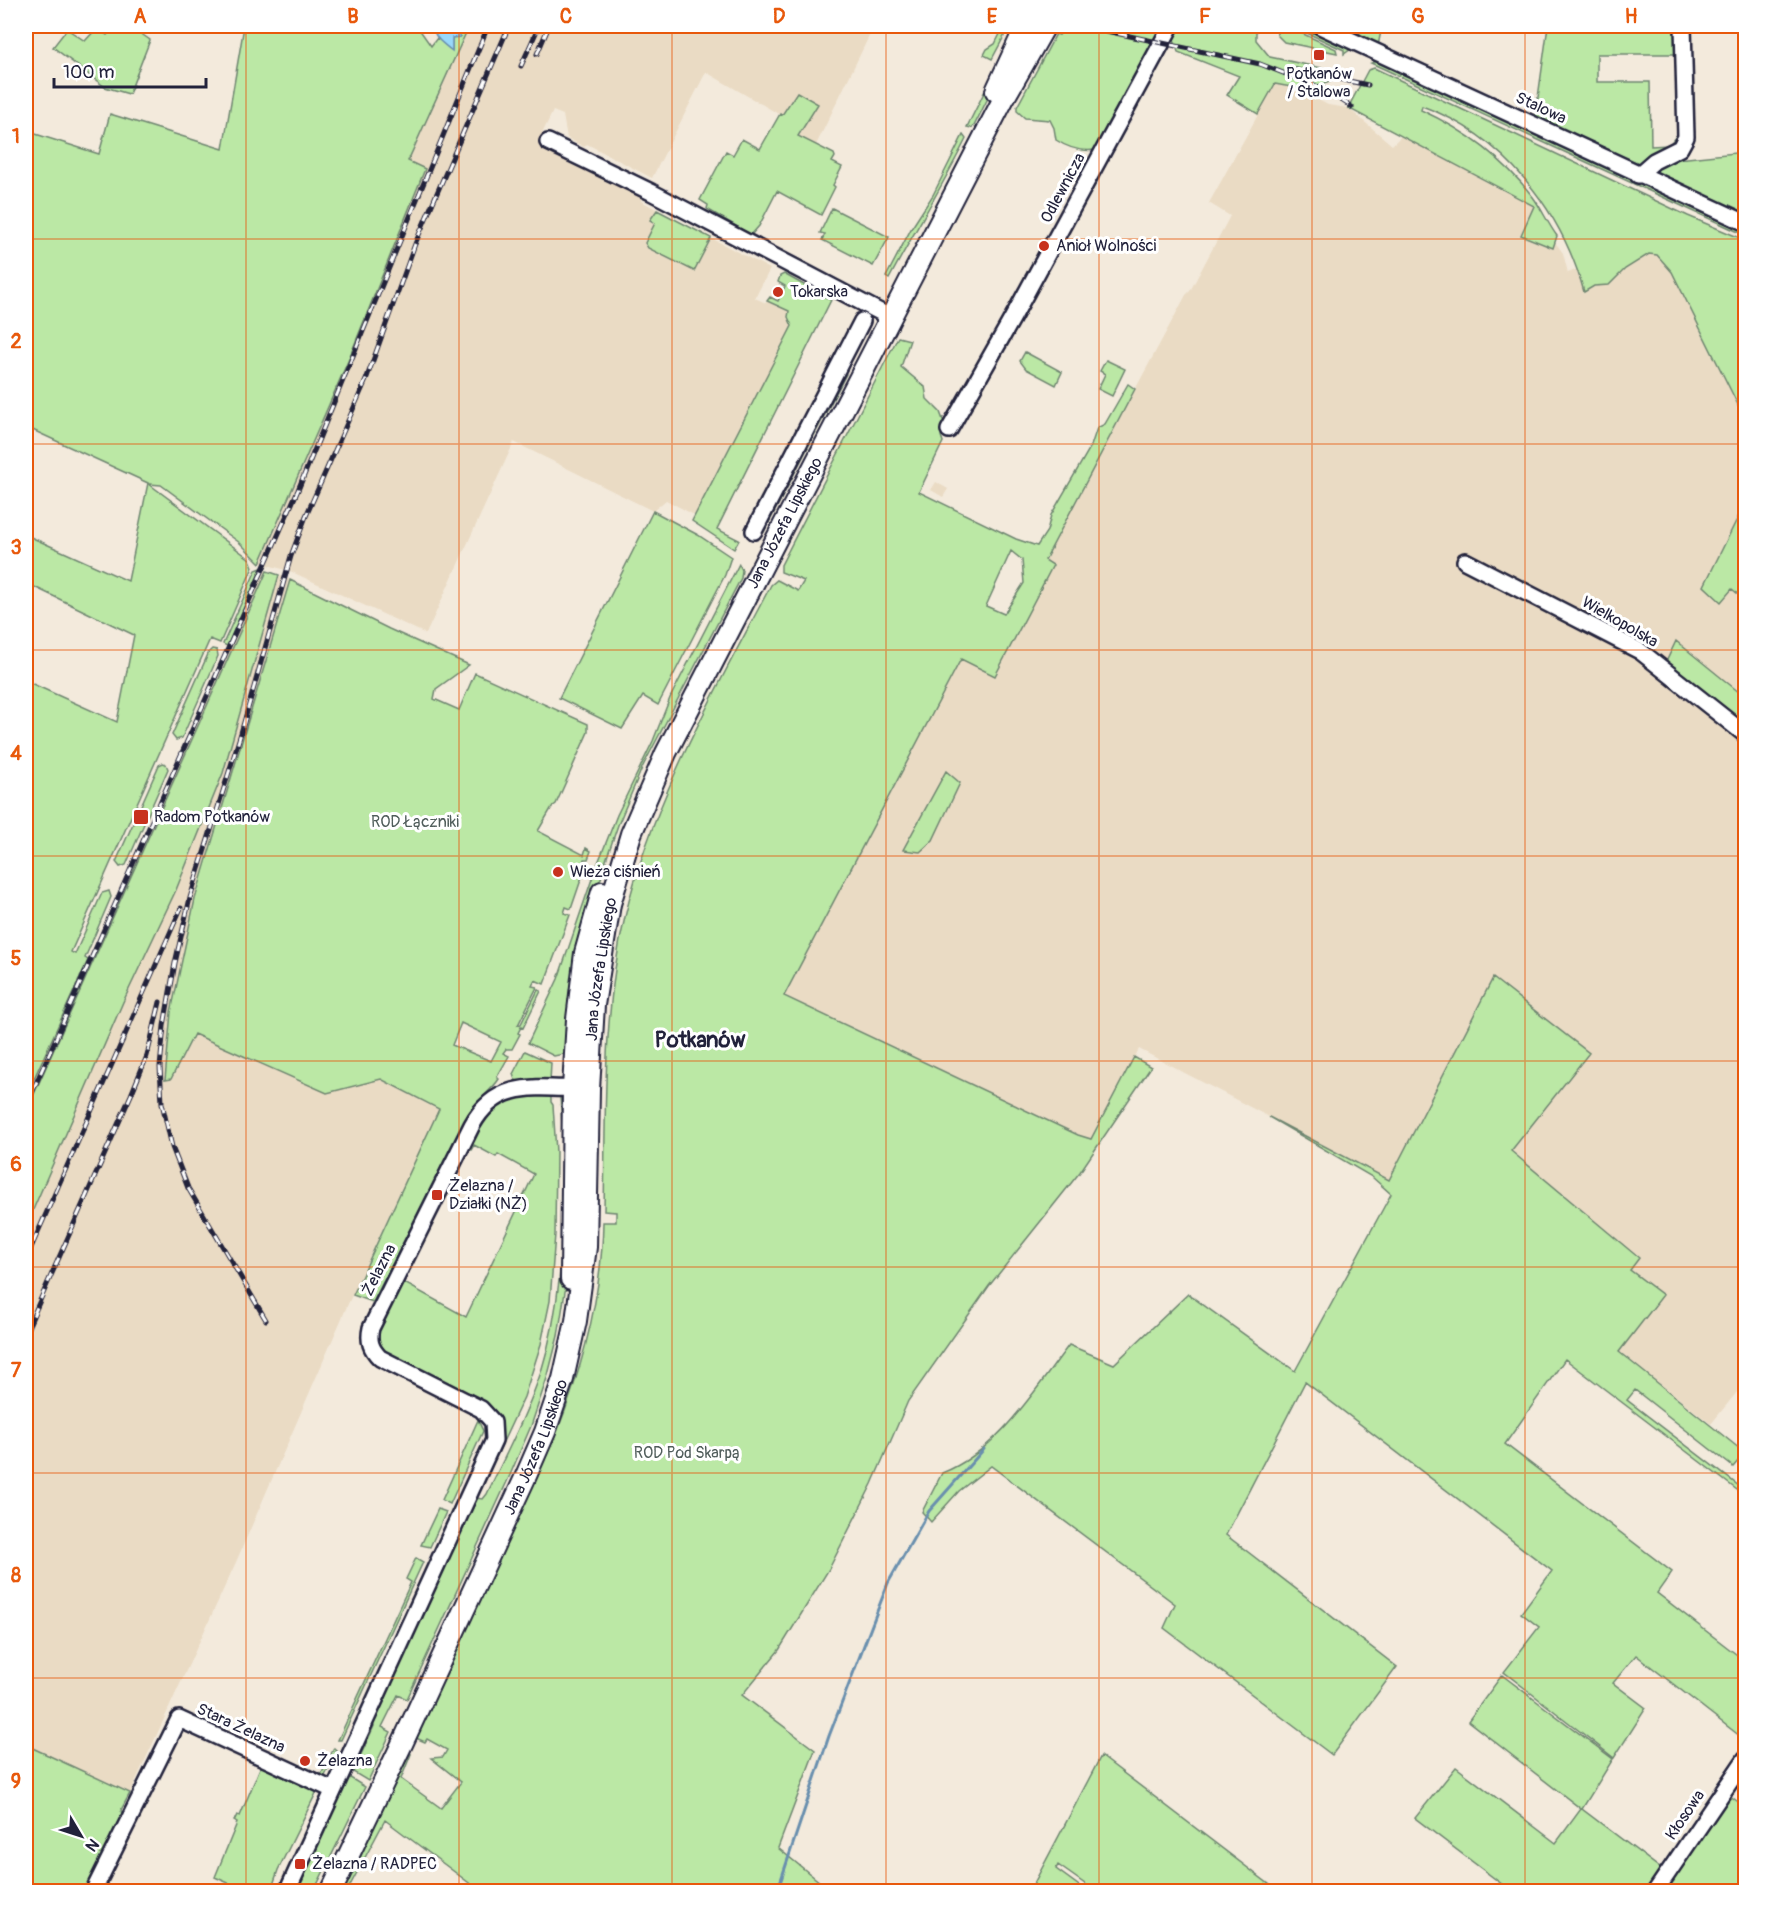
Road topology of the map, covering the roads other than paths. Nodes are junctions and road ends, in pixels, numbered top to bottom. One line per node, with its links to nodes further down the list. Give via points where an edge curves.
1 (1026, 26): 9 (main road, Jana Józefa Lipskiego)
2 (1045, 26): 9 (main road, Jana Józefa Lipskiego)
3 (1171, 26): 11 (street, Odlewnicza)
4 (1320, 26): 7 (street, Stalowa)
5 (1683, 26): 7 (street, via 1686,137 1680,148 1654,160)
6 (548, 142): 9 (street)
7 (1638, 175): 8 (street, Stalowa)
8 (1746, 224)
9 (888, 315): 15 (main road, Jana Józefa Lipskiego, via 664,733 628,812 589,935 579,998)
10 (862, 321): 12 (street)
11 (949, 430)
12 (754, 531)
13 (1465, 561): 14 (street, Wielkopolska, via 1640,651)
14 (1746, 735)
15 (581, 1089): 17 (street, Żelazna, via 516,1089 494,1098 482,1109 371,1328 370,1345 380,1358 481,1408 490,1418 495,1436); 20 (main road, Jana Józefa Lipskiego, via 571,1287 548,1394 494,1521); 21 (main road, Jana Józefa Lipskiego, via 586,1247 574,1331 556,1401 525,1478)
16 (1746, 1758): 22 (street, Kłosowa)
17 (333, 1790): 18 (street, Stara Żelazna, via 179,1719); 19 (street, Żelazna)
18 (93, 1892)
19 (287, 1892)
20 (319, 1892)
21 (331, 1892)
22 (1655, 1892)

